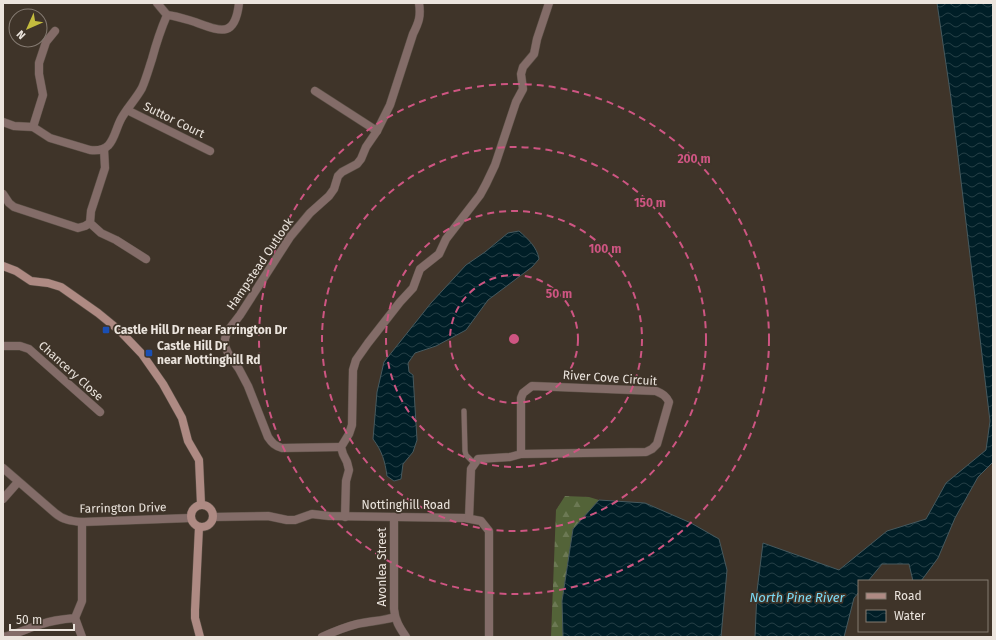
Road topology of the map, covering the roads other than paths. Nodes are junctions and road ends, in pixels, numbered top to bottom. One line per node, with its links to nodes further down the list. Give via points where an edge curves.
1 (157, 3): 5 (street)
2 (239, 3): 5 (street, via 233,23 220,31)
3 (419, 3): 11 (street, Hampstead Outlook, via 418,23 390,105)
4 (549, 3): 21 (street, via 534,54 523,67 523,88 486,184 446,239 439,254 420,269 413,288 356,360 352,370 352,425)
5 (167, 15): 8 (street, via 142,89)
6 (55, 31): 10 (street, via 46,42 39,63 43,95)
7 (314, 92): 11 (street)
8 (127, 110): 12 (street, via 113,140); 13 (street, Suttor Court)
9 (3, 122): 10 (street, via 14,126)
10 (33, 127): 12 (street, via 57,140 90,150)
11 (376, 131): 21 (street, Hampstead Outlook, via 357,164 338,176 329,196 310,212 290,237 227,332 225,339 228,353 248,386 271,442 282,448)
12 (104, 149): 15 (street, via 105,168 91,211)
13 (210, 151)
14 (3, 194): 15 (street, via 9,203 25,212 78,228)
15 (90, 223): 16 (street, via 101,233)
16 (146, 260)
17 (3, 266): 27 (street, via 31,281 61,288 98,312 142,354 182,418 188,441 199,460)
18 (3, 346): 20 (street, Chancery Close, via 29,348)
19 (464, 411): 23 (lane, via 465,451)
20 (100, 412)
21 (341, 447): 29 (street, via 349,470 346,481)
22 (521, 454): 22 (street, River Cove Circuit, via 646,452 657,444 669,402 663,394 656,391 532,386 521,398); 23 (street, River Cove Circuit, via 478,459)
23 (474, 463): 32 (street, via 470,469)
24 (3, 468): 25 (street, Farrington Drive)
25 (18, 482): 26 (street); 33 (street, Farrington Drive, via 61,518)
26 (3, 499)
27 (201, 504): 28 (street, via 211,510); 31 (street, via 192,509)
28 (213, 517): 29 (street, Nottinghill Road, via 268,516 287,520 312,514); 34 (street, via 210,524 203,528)
29 (346, 517): 30 (street, Nottinghill Road)
30 (394, 517): 32 (street, Nottinghill Road); 36 (street, Avonlea Street)
31 (190, 518): 33 (street, Farrington Drive); 34 (street, via 193,524)
32 (469, 518): 42 (street, Nottinghill Road, via 482,521 489,531)
33 (82, 522): 35 (street, via 82,601)
34 (199, 527): 39 (street, via 195,618)
35 (76, 618): 37 (street, via 41,624); 38 (street)
36 (395, 618): 40 (street, via 358,624); 41 (street, Avonlea Street)
37 (3, 637)
38 (82, 637)
39 (200, 637)
40 (322, 637)
41 (406, 637)
42 (489, 637)

